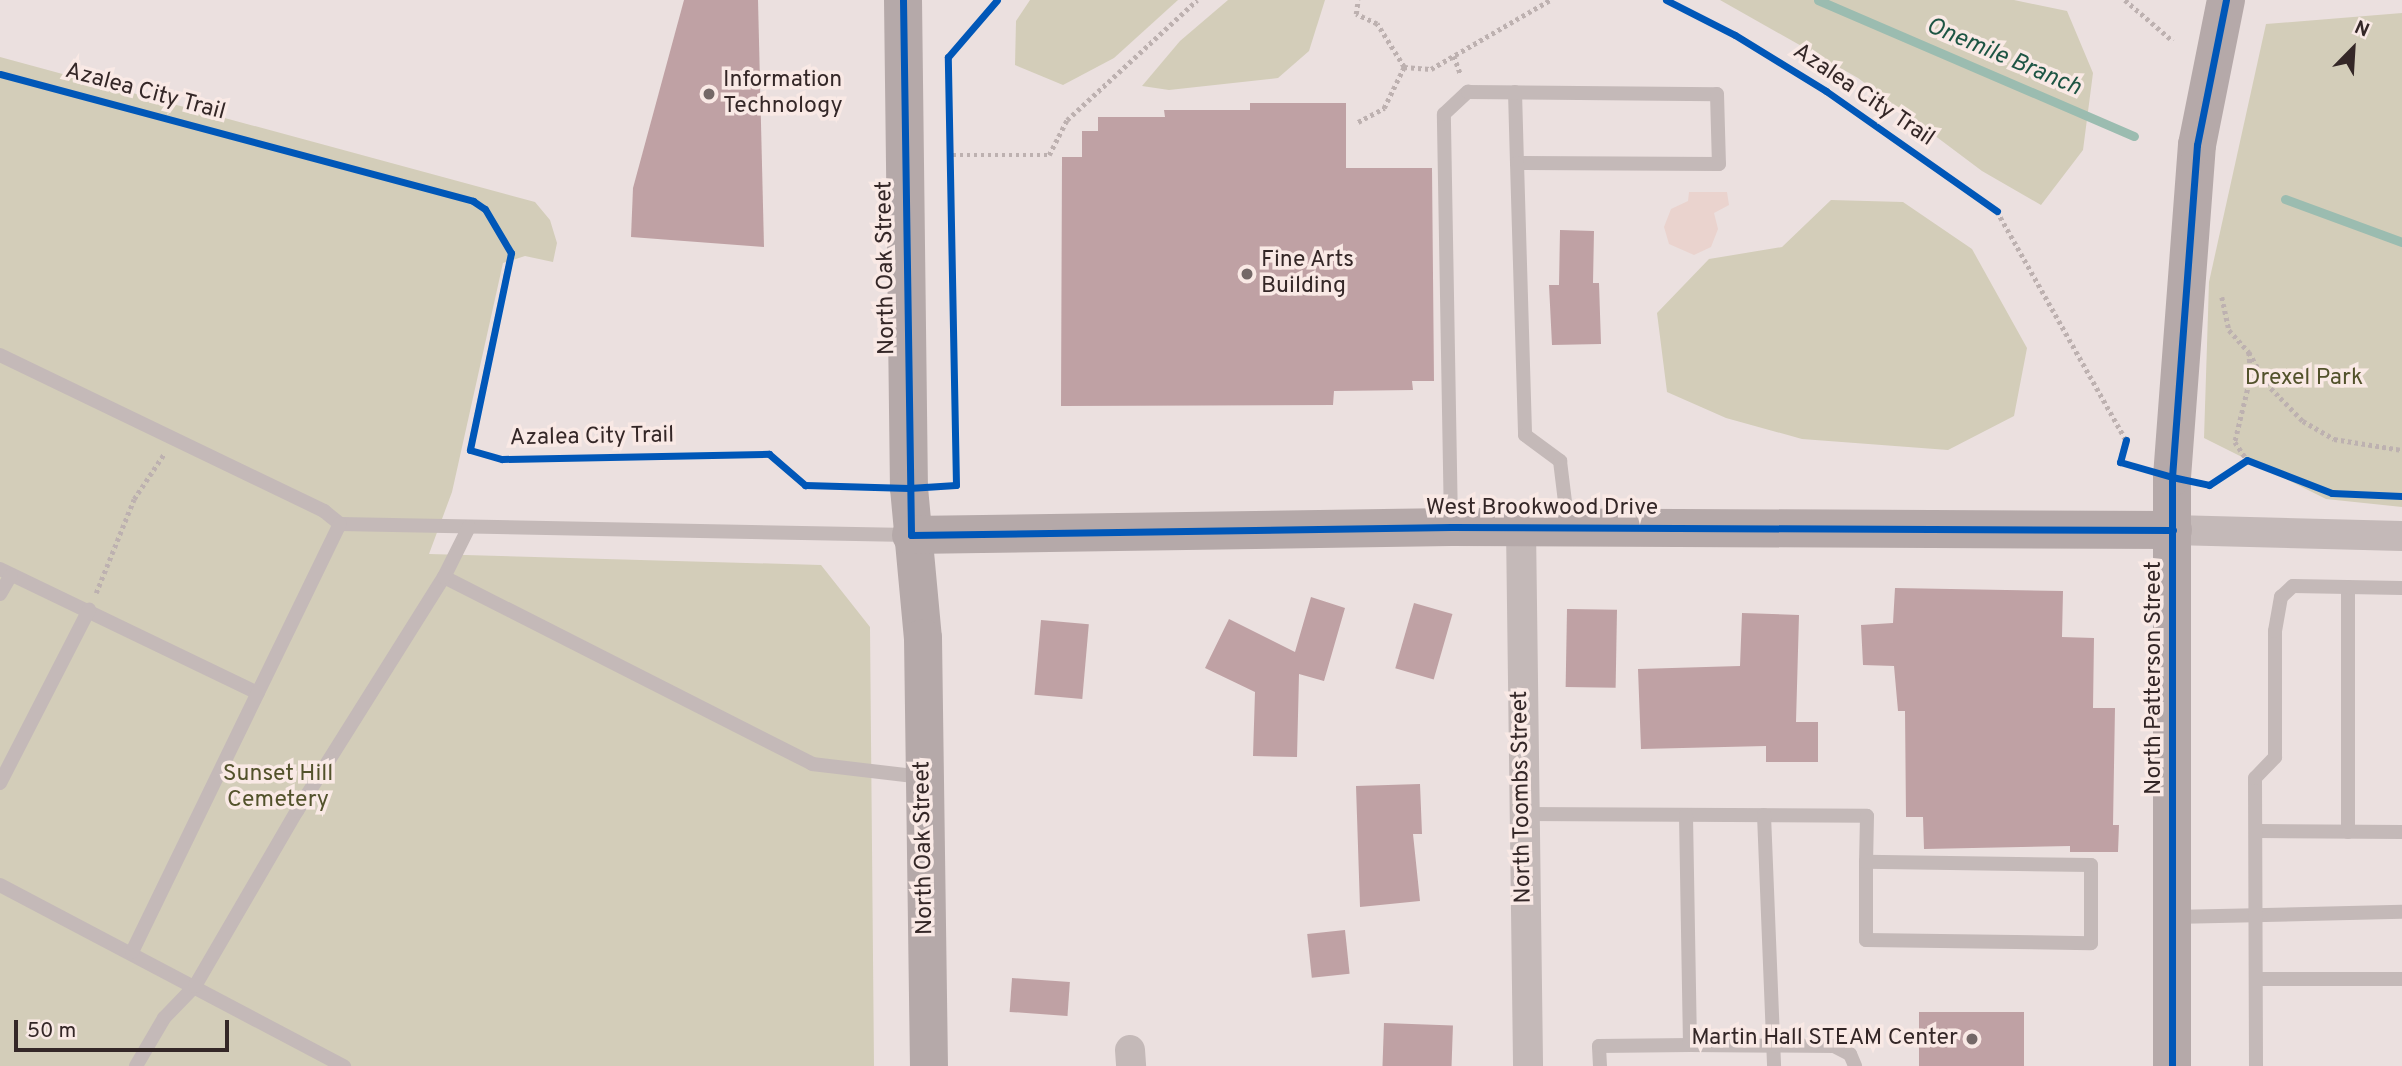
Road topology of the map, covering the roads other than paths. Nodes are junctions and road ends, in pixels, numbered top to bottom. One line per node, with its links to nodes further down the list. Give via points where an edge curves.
1 (903, 0): 12 (main road, North Oak Street)
2 (2226, 0): 11 (main road, North Patterson Street, via 2197,145 2185,266)
3 (1515, 92): 4 (lane); 4 (lane, via 1717,94 1719,164); 8 (lane, via 1468,92 1444,114)
4 (1517, 163): 10 (lane, via 1525,435 1560,461)
5 (0, 355): 6 (lane, via 324,511)
6 (340, 524): 7 (lane); 20 (lane)
7 (470, 527): 12 (lane); 15 (lane)
8 (1451, 527): 9 (main road, West Brookwood Drive); 12 (main road, West Brookwood Drive)
9 (1521, 528): 10 (main road, West Brookwood Drive); 23 (street, North Toombs Street)
10 (1568, 528): 11 (main road, West Brookwood Drive)
11 (2173, 530): 13 (street); 33 (main road, North Patterson Street)
12 (911, 535): 21 (main road, North Oak Street, via 923,638)
13 (2402, 536)
14 (5, 572): 18 (lane); 19 (lane)
15 (444, 577): 21 (lane, via 812,764); 37 (lane, via 297,811)
16 (2348, 587): 17 (lane); 26 (lane, via 2293,586 2281,597 2275,631 2275,757 2255,778); 27 (lane)
17 (2402, 588)
18 (0, 594)
19 (89, 610): 20 (lane); 22 (lane)
20 (258, 693): 34 (lane)
21 (924, 777): 42 (main road, North Oak Street)
22 (0, 783)
23 (1523, 814): 24 (lane); 43 (street, North Toombs Street)
24 (1686, 815): 25 (lane); 38 (lane)
25 (1764, 815): 29 (lane, via 1867,816); 39 (lane)
26 (2258, 831): 27 (lane); 32 (lane)
27 (2348, 832): 28 (lane)
28 (2402, 832)
29 (1866, 862): 29 (lane, via 2091,865 2091,943 1866,940)
30 (0, 885): 34 (lane)
31 (2402, 912): 32 (lane)
32 (2258, 914): 33 (lane); 35 (lane)
33 (2173, 916): 47 (main road, North Patterson Street)
34 (132, 952): 37 (lane)
35 (2259, 979): 36 (lane); 48 (lane)
36 (2402, 979)
37 (195, 986): 40 (lane, via 163,1018); 41 (lane)
38 (1690, 1045): 39 (lane); 44 (lane, via 1599,1046)
39 (1773, 1045): 45 (lane); 46 (lane, via 1834,1046 1850,1054)
40 (136, 1066)
41 (344, 1066)
42 (929, 1066)
43 (1528, 1066)
44 (1600, 1066)
45 (1773, 1066)
46 (1855, 1066)
47 (2172, 1066)
48 (2256, 1066)

